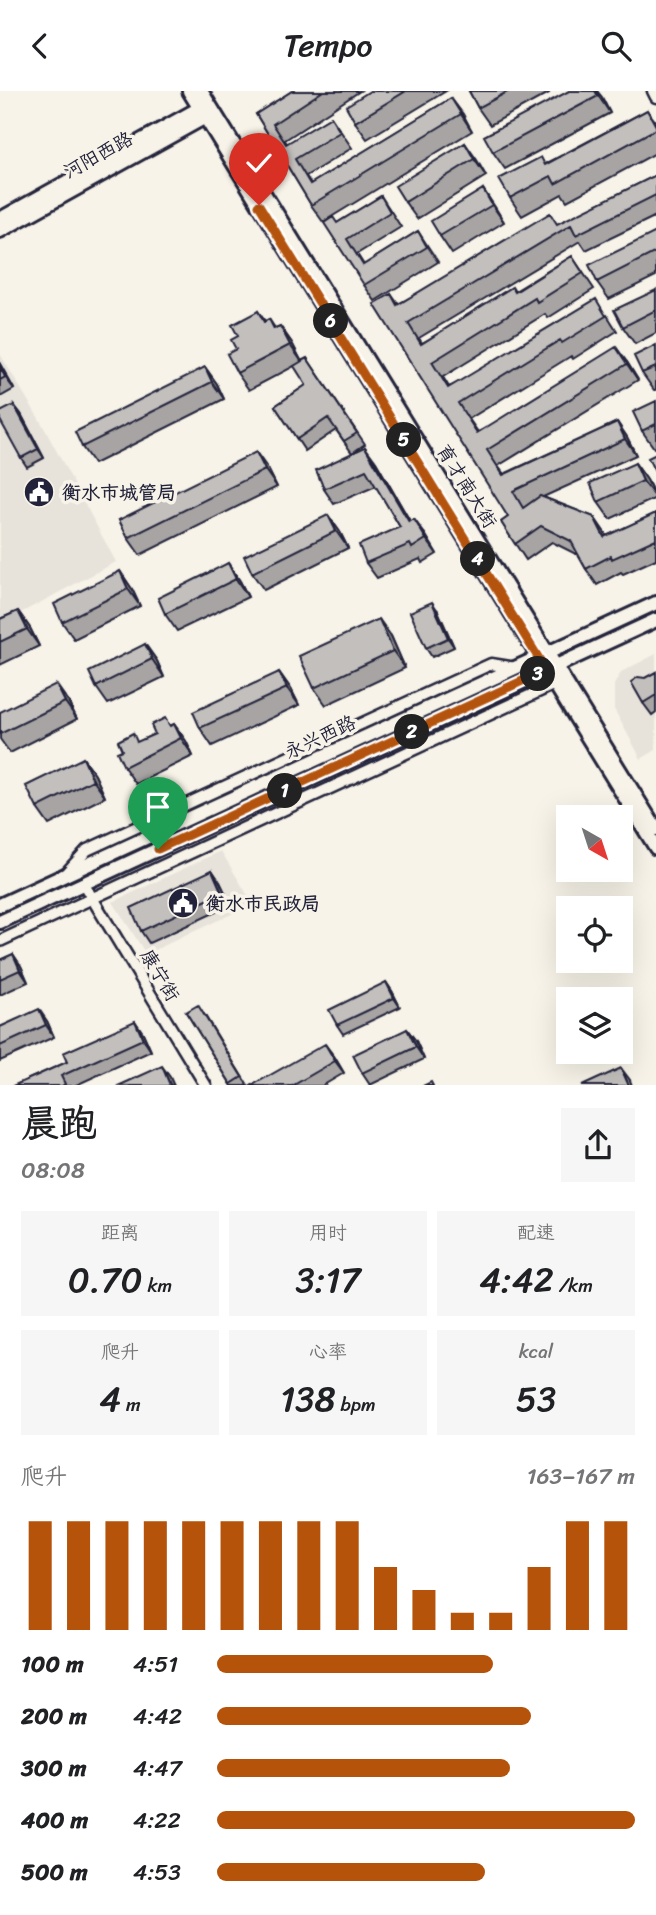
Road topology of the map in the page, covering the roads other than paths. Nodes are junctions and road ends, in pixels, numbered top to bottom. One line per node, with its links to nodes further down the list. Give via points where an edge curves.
1 (189, 91): 5 (main road, 育才南大街)
2 (201, 91): 5 (main road, 育才南大街)
3 (653, 91): 4 (street)
4 (656, 97)
5 (207, 111): 6 (main road, 河阳西路); 7 (main road, 河阳西路); 10 (main road, 育才南大街)
6 (0, 219)
7 (0, 231)
8 (656, 603): 10 (main road, 永兴西路)
9 (656, 620): 11 (main road, 永兴西路)
10 (543, 655): 11 (main road, 育才南大街); 17 (main road, 永兴西路)
11 (551, 668): 12 (main road, 育才南大街); 13 (main road, 育才南大街); 15 (main road, 永兴西路)
12 (555, 684): 14 (main road, 育才南大街); 16 (street)
13 (656, 829)
14 (656, 848)
15 (83, 883): 16 (street, 康宁街); 18 (main road, 永兴西路)
16 (93, 898): 19 (street); 20 (street, 康宁街)
17 (0, 905)
18 (0, 922)
19 (0, 941)
20 (205, 1085)

